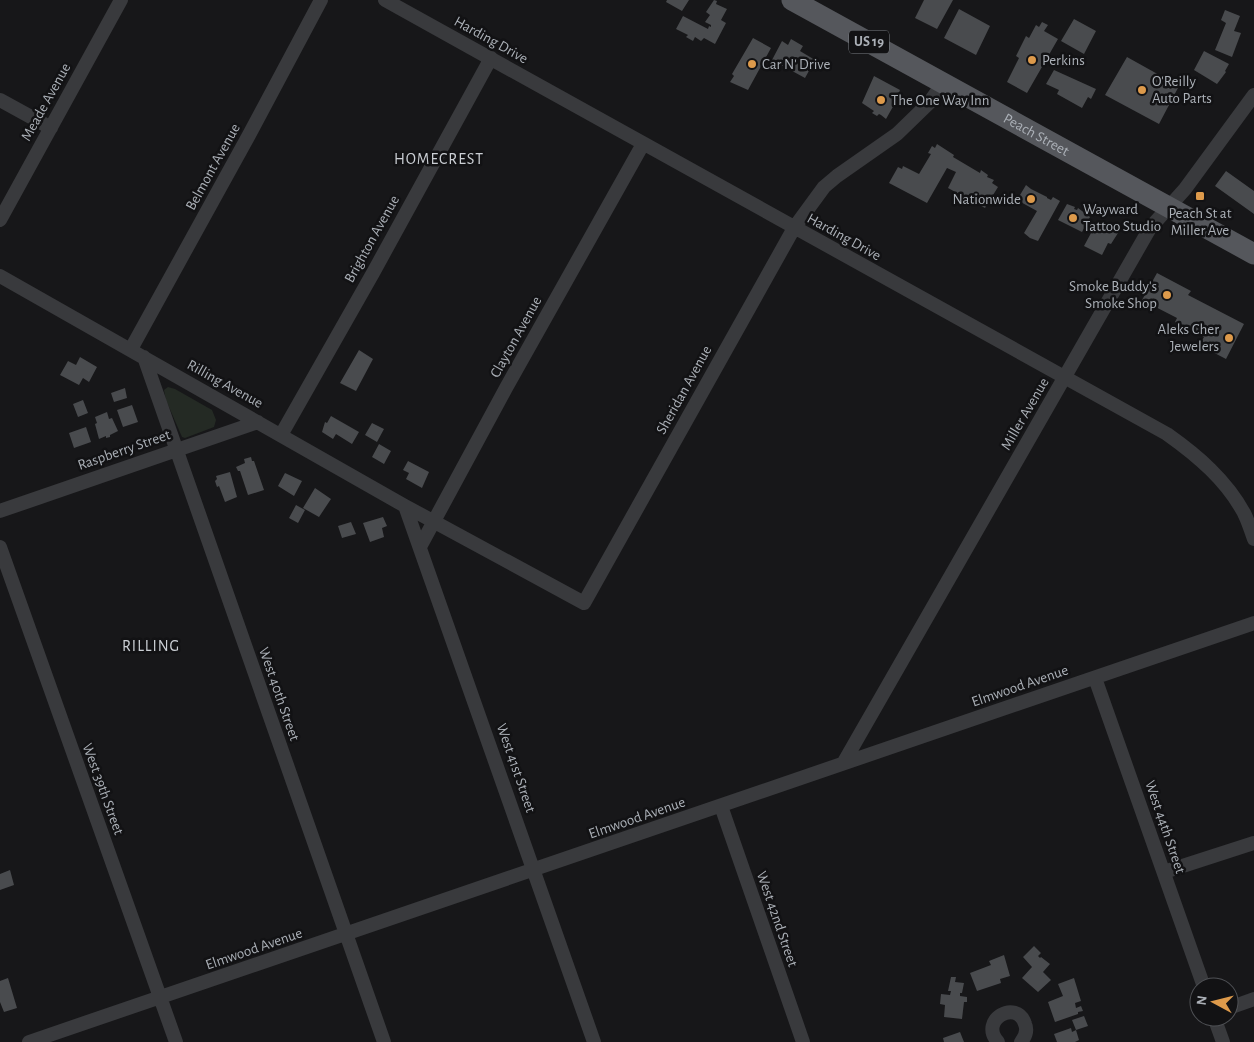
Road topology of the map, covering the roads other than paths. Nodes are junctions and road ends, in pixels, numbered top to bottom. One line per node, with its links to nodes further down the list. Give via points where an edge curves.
1 (121, 0): 9 (street, Meade Avenue)
2 (321, 0): 16 (street, Belmont Avenue)
3 (385, 0): 5 (street, Harding Drive)
4 (792, 0): 6 (main road, Peach Street / US 19)
5 (491, 58): 10 (street, Harding Drive); 20 (street, Brighton Avenue)
6 (943, 83): 11 (main road, Peach Street / US 19); 13 (street, Sheridan Avenue, via 930,103 904,128 824,187)
7 (1254, 96): 11 (street, Miller Avenue)
8 (0, 100): 9 (street)
9 (51, 128): 12 (street, Meade Avenue)
10 (643, 144): 13 (street, Harding Drive); 24 (street, Clayton Avenue)
11 (1169, 207): 14 (main road, Peach Street / US 19); 18 (street, Miller Avenue, via 1150,228)
12 (0, 220)
13 (794, 228): 18 (street, Harding Drive); 24 (street, Sheridan Avenue, via 584,603)
14 (1254, 254)
15 (0, 276): 16 (street, Rilling Avenue)
16 (131, 349): 17 (street, Rilling Avenue)
17 (144, 357): 19 (street, Rilling Avenue); 21 (street, West 40th Street)
18 (1065, 377): 25 (street, Harding Drive, via 1167,434 1197,456 1220,478 1244,514); 30 (street, Miller Avenue)
19 (258, 422): 20 (street, Rilling Avenue); 21 (street, Raspberry Street)
20 (281, 435): 22 (street, Rilling Avenue)
21 (176, 450): 23 (street, Raspberry Street); 35 (street, West 40th Street)
22 (406, 506): 24 (street, Rilling Avenue); 27 (street, West 41st Street)
23 (0, 511)
24 (434, 522): 27 (street, Clayton Avenue)
25 (1254, 538)
26 (0, 547): 37 (street, West 39th Street)
27 (420, 547): 33 (street, West 41st Street)
28 (1254, 623): 29 (street, Elmwood Avenue)
29 (1095, 678): 30 (street, Elmwood Avenue); 34 (street, West 44th Street)
30 (844, 762): 31 (street, Elmwood Avenue)
31 (721, 806): 33 (street, Elmwood Avenue); 45 (street, West 42nd Street)
32 (1254, 843): 34 (street)
33 (534, 869): 35 (street, Elmwood Avenue); 44 (street, West 41st Street)
34 (1164, 872): 36 (street, West 44th Street)
35 (346, 935): 37 (street, Elmwood Avenue); 43 (street, West 40th Street)
36 (1201, 977)
37 (160, 998): 41 (street, Elmwood Avenue); 42 (street, West 39th Street)
38 (1254, 999): 39 (street)
39 (1239, 1004)
40 (1218, 1027): 48 (street)
41 (30, 1042)
42 (176, 1042)
43 (384, 1042)
44 (594, 1042)
45 (804, 1042)
46 (998, 1042): 47 (street, via 993,1034 993,1023 1000,1014 1012,1012 1025,1022 1026,1034)
47 (1021, 1042)
48 (1223, 1042)

